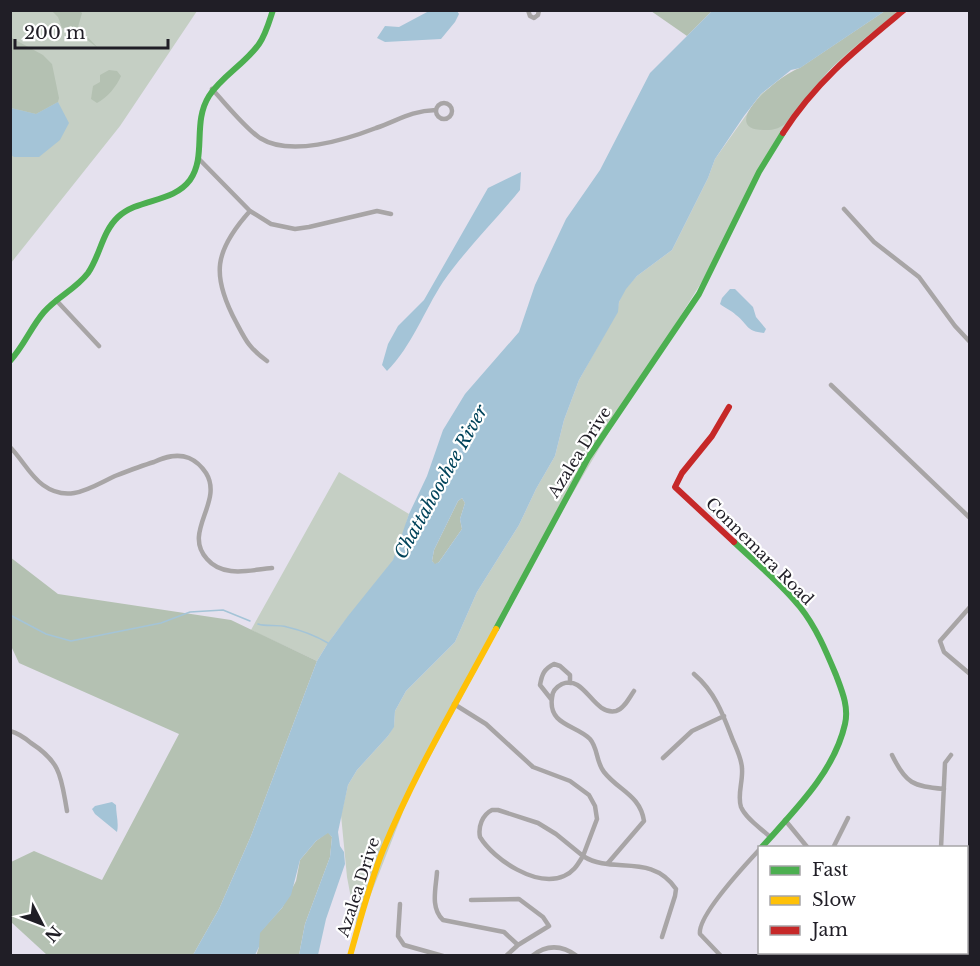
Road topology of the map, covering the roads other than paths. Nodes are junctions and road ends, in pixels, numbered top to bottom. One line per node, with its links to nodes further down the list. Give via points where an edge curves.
1 (273, 10): 5 (street, via 258,46)
2 (528, 10): 3 (street, via 534,18)
3 (539, 10)
4 (904, 10): 27 (street, Azalea Drive, via 831,72 768,157 699,294 588,458)
5 (212, 89): 6 (street, via 259,137 286,147 353,136 409,114); 7 (street, via 199,120)
6 (436, 111)
7 (198, 158): 9 (street); 11 (street, via 186,186 118,216 87,276)
8 (844, 209): 12 (street, via 874,242 919,277)
9 (250, 212): 10 (street, via 272,224 295,229 376,211); 15 (street, via 235,228 224,249 221,288 251,349)
10 (391, 214)
11 (56, 300): 13 (street); 14 (street)
12 (969, 342)
13 (99, 346)
14 (10, 361)
15 (267, 362)
16 (831, 385): 19 (street)
17 (729, 406): 36 (street, Connemara Road, via 713,434 684,468 675,487 800,608 821,641 845,698 845,724 830,759)
18 (10, 447): 20 (street, via 43,485 65,494 84,492 164,458 191,459 204,470 211,486 198,539 205,556 229,571)
19 (969, 518)
20 (272, 568)
21 (969, 607): 23 (street, via 940,641 947,655)
22 (694, 674): 28 (street, via 711,691)
23 (969, 674)
24 (570, 683): 25 (street, via 610,711 623,708); 26 (street, via 557,687); 26 (street, via 570,675 560,666 548,668 540,685)
25 (634, 691)
26 (551, 699): 44 (street, via 554,714 592,741 604,773 642,809 644,821)
27 (454, 704): 43 (street, via 486,724 534,767 570,781 589,795 597,819); 50 (street, Azalea Drive, via 383,850)
28 (724, 716): 32 (street, via 692,730); 37 (street, via 742,766 741,807)
29 (10, 731): 34 (street, via 54,761)
30 (892, 755): 33 (street, via 899,771 911,783)
31 (951, 755): 33 (street, via 945,763)
32 (663, 758)
33 (944, 789): 41 (street)
34 (67, 811)
35 (848, 818): 40 (street)
36 (785, 820): 37 (street, Connemara Road); 39 (street)
37 (770, 837): 38 (street, Connemara Road)
38 (763, 846)
39 (806, 846)
40 (834, 846)
41 (940, 846)
42 (758, 852): 55 (street, via 717,898 701,924 700,934)
43 (583, 856): 43 (street, via 563,877 530,875 509,865 483,842 479,830 488,812 498,810 547,828); 44 (street, via 592,862)
44 (608, 863): 48 (street, via 642,865 671,882 675,896)
45 (437, 872): 49 (street, via 437,915 443,920 504,932)
46 (471, 900): 49 (street, via 519,899 543,917 549,926)
47 (400, 904): 51 (street, via 398,936 404,945)
48 (662, 937)
49 (518, 945): 52 (street)
50 (350, 956)
51 (443, 956)
52 (506, 956)
53 (532, 956): 54 (street, via 552,946)
54 (577, 956)
55 (721, 956)

